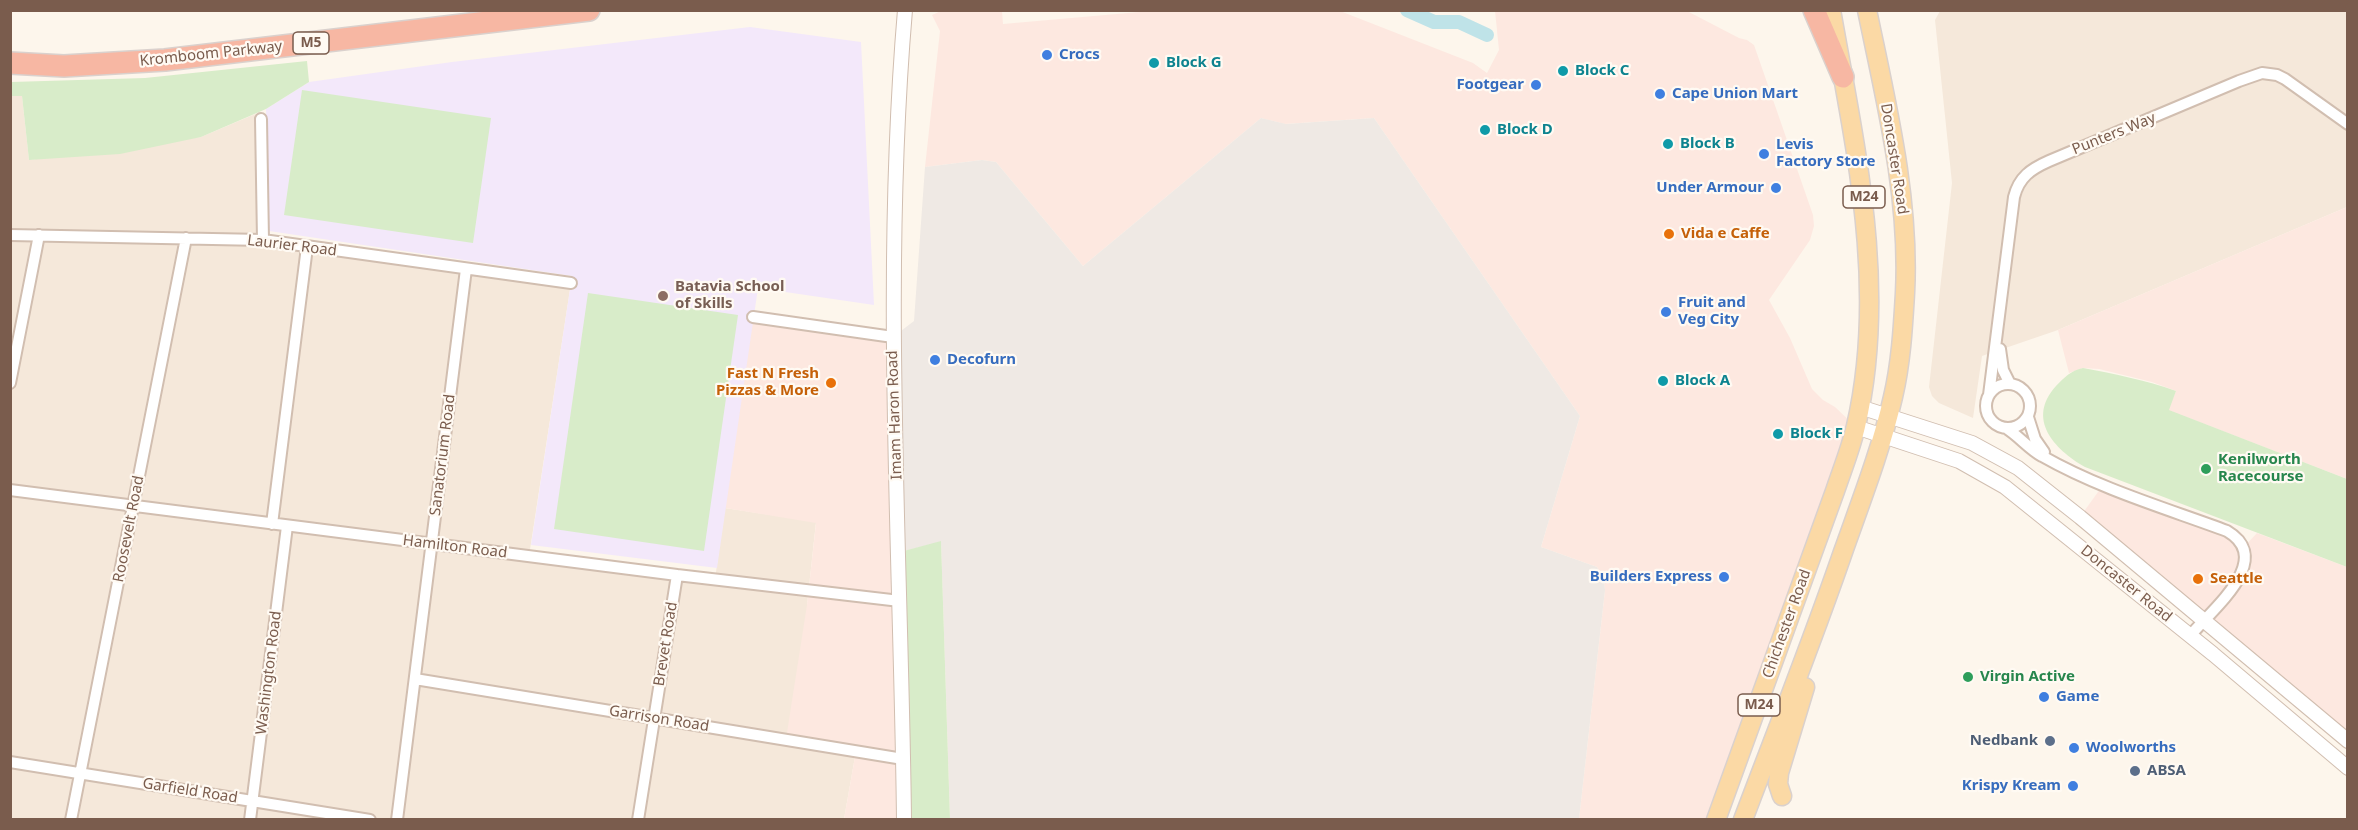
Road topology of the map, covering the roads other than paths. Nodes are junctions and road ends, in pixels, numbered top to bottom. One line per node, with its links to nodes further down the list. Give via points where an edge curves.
1 (589, 10): 6 (highway, Kromboom Parkway / M5, via 165,60 64,66)
2 (905, 10): 19 (street, Imam Haron Road, via 896,134)
3 (1814, 10): 7 (highway)
4 (1831, 10): 7 (main road, M24)
5 (1867, 10): 24 (main road, Doncaster Road / M24, via 1903,208 1905,291 1899,361)
6 (10, 63)
7 (1843, 77): 23 (main road, M24, via 1864,197 1869,254 1870,289)
8 (261, 119): 13 (street)
9 (2348, 124): 18 (street, Punters Way, via 2285,79 2262,73 2039,165 2022,178 2014,197)
10 (10, 235): 11 (street, Laurier Road)
11 (39, 236): 12 (street, Laurier Road); 20 (street)
12 (186, 238): 13 (street, Laurier Road); 31 (street, Roosevelt Road)
13 (263, 240): 14 (street, Laurier Road)
14 (307, 247): 15 (street, Laurier Road); 32 (street)
15 (466, 269): 16 (street, Laurier Road); 34 (street, Sanatorium Road)
16 (571, 283)
17 (753, 317): 19 (street)
18 (1998, 333): 21 (street, Punters Way, via 2002,370); 22 (street, Punters Way)
19 (893, 337): 36 (street, Imam Haron Road)
20 (10, 382)
21 (2010, 384): 22 (street, via 2001,385); 25 (street, Punters Way, via 2019,387 2030,400)
22 (1989, 395): 27 (street, Punters Way, via 1986,404 1991,420)
23 (1860, 407): 24 (street, Doncaster Road); 26 (main road, M24)
24 (1889, 415): 28 (main road, Doncaster Road / M24); 37 (street, Doncaster Road, via 1972,443 2018,468)
25 (2028, 417): 27 (street, via 2015,427); 29 (street, Punters Way, via 2040,449)
26 (1856, 427): 28 (street, Doncaster Road); 55 (main road, Chichester Road / M24)
27 (2006, 428): 29 (street, Punters Way)
28 (1883, 436): 38 (street, Doncaster Road, via 1959,461 2005,487); 39 (main road, Chichester Road / M24)
29 (2053, 461): 37 (street, Punters Way, via 2103,485 2234,536 2246,555 2243,573)
30 (10, 490): 31 (street, Hamilton Road)
31 (134, 507): 32 (street, Hamilton Road); 46 (street, Roosevelt Road)
32 (272, 524): 33 (street, Hamilton Road)
33 (287, 526): 34 (street, Hamilton Road); 48 (street, Washington Road)
34 (432, 543): 35 (street, Hamilton Road); 40 (street, Sanatorium Road)
35 (677, 575): 36 (street, Hamilton Road); 41 (street, Brevet Road)
36 (900, 601): 43 (street, Imam Haron Road)
37 (2203, 620): 38 (street, Punters Way); 42 (street, Doncaster Road)
38 (2190, 636): 45 (street, Doncaster Road)
39 (1804, 656): 47 (main road, via 1808,674 1779,773); 56 (main road, Chichester Road / M24)
40 (415, 679): 41 (street, Garrison Road); 52 (street, Sanatorium Road)
41 (655, 718): 43 (street, Garrison Road); 53 (street, Brevet Road)
42 (2348, 741)
43 (903, 759): 54 (street, Imam Haron Road)
44 (10, 762): 46 (street, Garfield Road)
45 (2348, 768)
46 (81, 773): 48 (street, Garfield Road); 49 (street, Roosevelt Road)
47 (1782, 796)
48 (253, 801): 50 (street, Washington Road); 51 (street, Garfield Road)
49 (71, 819)
50 (250, 819)
51 (370, 819)
52 (396, 819)
53 (638, 819)
54 (904, 819)
55 (1716, 819)
56 (1743, 819)

